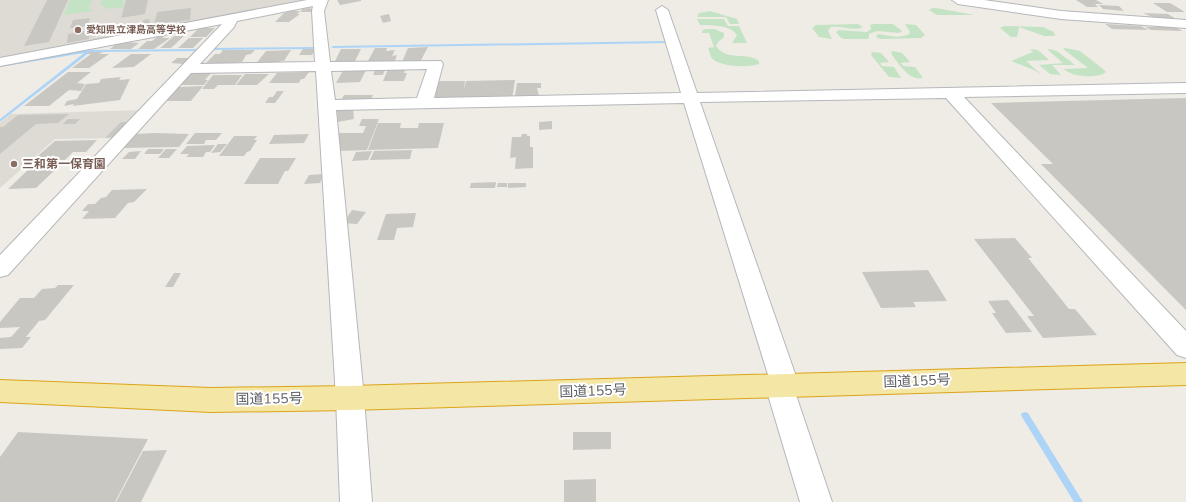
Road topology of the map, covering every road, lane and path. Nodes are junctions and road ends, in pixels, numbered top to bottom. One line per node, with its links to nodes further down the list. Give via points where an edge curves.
1 (958, 0): 5 (street, via 1061,15)
2 (322, 1): 4 (street); 7 (street, via 318,10)
3 (662, 10): 11 (street)
4 (231, 18): 6 (street); 8 (street, via 229,24)
5 (1186, 24)
6 (0, 62)
7 (323, 67): 8 (street); 12 (street, via 436,64); 13 (street)
8 (187, 70): 14 (street)
9 (1186, 88): 10 (street)
10 (952, 93): 11 (street); 15 (street)
11 (691, 99): 12 (street); 17 (street)
12 (424, 103): 13 (street)
13 (327, 105): 19 (street)
14 (0, 269)
15 (1186, 348)
16 (1186, 374): 17 (highway, 国道155号)
17 (782, 385): 19 (highway, 国道155号); 21 (street)
18 (0, 391): 19 (highway, 国道155号, via 211,400)
19 (350, 398): 20 (street)
20 (356, 502)
21 (816, 502)

